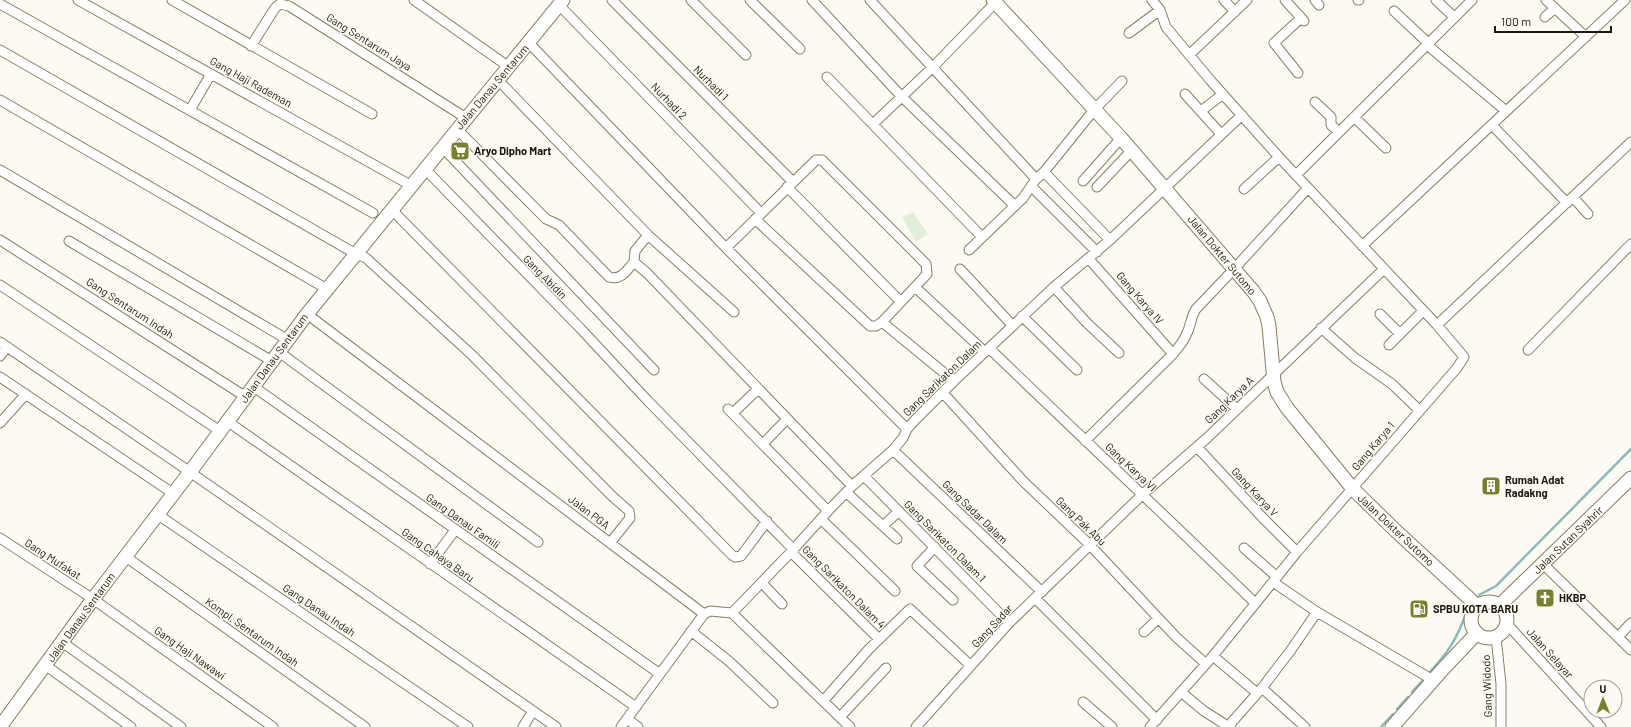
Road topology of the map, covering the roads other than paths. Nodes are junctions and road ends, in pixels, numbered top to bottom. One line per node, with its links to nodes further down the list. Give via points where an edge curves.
1 (78, 0): 38 (street, Gang Haji Rademan)
2 (172, 0): 30 (street)
3 (414, 0): 35 (street)
4 (612, 0): 72 (street, Nurhadi 1)
5 (691, 0): 33 (street)
6 (750, 0): 31 (street)
7 (812, 0): 44 (street)
8 (870, 0): 36 (street)
9 (1152, 0): 21 (street, Gang Karya 1)
10 (1224, 0): 23 (street)
11 (1247, 0): 23 (street)
12 (1285, 0): 37 (street, via 1303,20 1274,43)
13 (1436, 0): 25 (street)
14 (1472, 0): 25 (street)
15 (1546, 0): 20 (street)
16 (1625, 0): 27 (street)
17 (561, 2): 28 (street, Jalan Danau Sentarum); 82 (street, Nurhadi 2)
18 (994, 2): 36 (street); 48 (street, Jalan Dokter Sutomo)
19 (0, 4): 47 (street)
20 (1555, 8): 24 (street); 27 (street)
21 (1160, 10): 26 (street); 34 (street, Gang Karya 1, via 1166,27)
22 (1394, 11): 29 (street)
23 (1235, 12): 34 (street)
24 (1545, 17)
25 (1454, 18): 29 (street)
26 (1129, 32)
27 (1586, 37): 50 (street)
28 (529, 43): 35 (street, Jalan Danau Sentarum); 90 (street)
29 (1427, 44): 50 (street); 53 (street)
30 (251, 46): 51 (street); 54 (street, Gang Sentarum Jaya, via 276,8 280,4 289,6)
31 (800, 49)
32 (0, 50): 93 (street)
33 (746, 55)
34 (1189, 55): 43 (street, Gang Karya 1)
35 (509, 67): 40 (street, Jalan Danau Sentarum)
36 (933, 67): 44 (street); 71 (street)
37 (1298, 73)
38 (211, 74): 47 (street); 73 (street, Gang Haji Rademan)
39 (827, 77): 55 (street)
40 (498, 80): 54 (street, Jalan Danau Sentarum); 83 (street)
41 (1122, 81): 48 (street)
42 (1185, 94): 49 (street)
43 (1223, 94): 49 (street); 52 (street, Gang Karya 1)
44 (902, 97): 55 (street); 79 (street)
45 (0, 100): 102 (street)
46 (1315, 102): 58 (street, via 1331,117 1332,125)
47 (190, 110): 80 (street)
48 (1094, 110): 60 (street, Jalan Dokter Sutomo); 68 (street)
49 (1201, 111): 59 (street)
50 (1506, 111): 56 (street)
51 (372, 114)
52 (1242, 115): 59 (street, Gang Sarikaton Dalam); 65 (street, Gang Karya 1)
53 (1354, 117): 58 (street); 63 (street)
54 (466, 118): 57 (street, Jalan Danau Sentarum)
55 (873, 124): 84 (street)
56 (1492, 125): 78 (street); 89 (street)
57 (457, 129): 62 (street, Jalan Danau Sentarum); 95 (street, via 546,219 559,225 609,277 620,277)
58 (1339, 132): 69 (street)
59 (1221, 134): 75 (street, Gang Sarikaton Dalam)
60 (1121, 138): 64 (street, Jalan Dokter Sutomo); 70 (street)
61 (1631, 142): 78 (street)
62 (443, 148): 67 (street, Jalan Danau Sentarum); 123 (street)
63 (1386, 148)
64 (1132, 150): 74 (street); 75 (street, Jalan Dokter Sutomo)
65 (1279, 157): 69 (street, Gang Karya 1); 77 (street)
66 (0, 170): 114 (street)
67 (425, 170): 73 (street, Jalan Danau Sentarum); 154 (street, Gang Abidin, via 580,328 648,402)
68 (1044, 172): 71 (street); 86 (street)
69 (1296, 175): 76 (street, Gang Karya 1)
70 (1083, 181)
71 (1034, 183): 79 (street); 92 (street)
72 (790, 185): 82 (street); 100 (street, via 817,160 822,160 926,264 927,274); 103 (street, Nurhadi 1)
73 (412, 186): 80 (street, Jalan Danau Sentarum)
74 (1097, 187)
75 (1163, 188): 86 (street, Gang Sarikaton Dalam); 97 (street, Jalan Dokter Sutomo)
76 (1308, 188): 89 (street, Gang Karya 1); 97 (street)
77 (1244, 189)
78 (1570, 200): 81 (street); 110 (street)
79 (1015, 206): 84 (street)
80 (382, 214): 93 (street, Jalan Danau Sentarum); 154 (street, via 734,556 741,556)
81 (1588, 214)
82 (758, 216): 90 (street); 109 (street, Nurhadi 2, via 866,325 873,326)
83 (648, 236): 95 (street, via 635,251); 105 (street)
84 (982, 238): 91 (street)
85 (0, 240): 130 (street, Gang Sentarum Indah)
86 (1110, 240): 92 (street, Gang Sarikaton Dalam)
87 (69, 241): 122 (street)
88 (1631, 244): 117 (street)
89 (1362, 246): 98 (street, Gang Karya 1)
90 (726, 248): 138 (street)
91 (969, 250)
92 (1097, 252): 94 (street, Gang Sarikaton Dalam)
93 (356, 254): 102 (street, Jalan Danau Sentarum); 160 (street, via 366,258 472,355 629,511 630,518)
94 (1089, 258): 101 (street, Gang Sarikaton Dalam); 120 (street, Gang Karya IV)
95 (634, 262): 129 (street)
96 (960, 269): 111 (street)
97 (1234, 269): 120 (street, via 1196,309 1184,340); 125 (street, Jalan Dokter Sutomo, via 1253,290 1264,309 1269,326)
98 (1384, 269): 104 (street, Gang Karya 1); 112 (street, Gang Karya A)
99 (0, 285): 137 (street, Gang Cahaya Baru)
100 (915, 287): 103 (street); 118 (street, Gang Karya VI)
101 (1054, 287): 108 (street, Gang Sarikaton Dalam); 119 (street)
102 (327, 289): 106 (street, Jalan Danau Sentarum)
103 (900, 301): 109 (street)
104 (1423, 311): 110 (street, Gang Karya 1); 113 (street)
105 (734, 312)
106 (307, 314): 114 (street, Jalan Danau Sentarum); 160 (street, Jalan PGA)
107 (1380, 314): 113 (street)
108 (1022, 316): 111 (street, Gang Sarikaton Dalam); 124 (street)
109 (882, 322): 128 (street)
110 (1437, 325): 134 (street, Gang Karya 1, via 1464,354 1464,358)
111 (1013, 326): 118 (street, Gang Sarikaton Dalam)
112 (1321, 328): 125 (street, Gang Karya A); 134 (street, via 1355,358 1392,384)
113 (1400, 334): 116 (street)
114 (288, 340): 122 (street, Jalan Danau Sentarum)
115 (4, 345): 121 (street); 143 (street)
116 (1389, 345)
117 (1528, 350)
118 (987, 351): 128 (street, Gang Sarikaton Dalam); 139 (street, Gang Karya VI)
119 (1119, 353)
120 (1173, 354): 139 (street)
121 (0, 356)
122 (276, 356): 130 (street, Jalan Danau Sentarum); 159 (street)
123 (654, 370)
124 (1077, 370)
125 (1273, 373): 133 (street, Gang Karya A); 147 (street, Jalan Dokter Sutomo, via 1277,392 1287,408)
126 (0, 376): 132 (street)
127 (1204, 379): 133 (street)
128 (954, 381): 131 (street, Gang Sarikaton Dalam)
129 (758, 389): 135 (street); 140 (street, via 731,411)
130 (250, 392): 137 (street, Jalan Danau Sentarum); 156 (street, Gang Danau Famili)
131 (943, 393): 138 (street, Gang Sarikaton Dalam); 161 (street, Gang Pak Abu, via 1023,481)
132 (26, 394): 136 (street); 148 (street)
133 (1237, 409): 141 (street, Gang Karya A)
134 (1419, 410): 147 (street, Gang Karya 1)
135 (787, 419): 140 (street); 146 (street)
136 (0, 423)
137 (224, 426): 143 (street, Jalan Danau Sentarum); 167 (street, Gang Cahaya Baru)
138 (907, 429): 142 (street, Gang Sarikaton Dalam)
139 (1085, 441): 149 (street, Gang Karya VI)
140 (763, 444): 150 (street)
141 (1197, 447): 149 (street, Gang Karya A); 165 (street, Gang Karya V)
142 (893, 450): 144 (street, Gang Sarikaton Dalam); 172 (street, Gang Sadar Dalam)
143 (190, 472): 148 (street, Jalan Danau Sentarum); 206 (street)
144 (864, 476): 146 (street, Gang Sarikaton Dalam); 151 (street, Gang Sarikaton Dalam 1)
145 (1631, 478): 168 (street, Jalan Sutan Syahrir)
146 (849, 489): 150 (street, Gang Sarikaton Dalam); 155 (street)
147 (1353, 489): 165 (street, Gang Karya 1); 177 (street, Jalan Dokter Sutomo)
148 (174, 494): 152 (street, Jalan Danau Sentarum)
149 (1143, 494): 161 (street, Gang Karya A); 175 (street, Gang Karya VI)
150 (828, 511): 153 (street, Gang Sarikaton Dalam)
151 (899, 511): 155 (street); 162 (street, Gang Sarikaton Dalam 1)
152 (157, 514): 166 (street, Jalan Danau Sentarum); 215 (street, Gang Danau Indah)
153 (821, 519): 164 (street, Gang Sarikaton Dalam); 171 (street)
154 (767, 521): 164 (street, Gang Sarikaton Dalam 4)
155 (883, 526): 158 (street)
156 (454, 530): 167 (street); 198 (street, Gang Danau Famili)
157 (0, 538): 173 (street, Gang Mufakat)
158 (897, 538)
159 (538, 542)
160 (610, 543): 181 (street, Jalan PGA)
161 (1090, 546): 172 (street, Gang Sadar); 182 (street, Gang Pak Abu)
162 (935, 547): 174 (street, via 917,566); 183 (street, Gang Sarikaton Dalam 1)
163 (1244, 548): 169 (street)
164 (793, 551): 170 (street, Gang Sarikaton Dalam); 190 (street, Gang Sarikaton Dalam 4)
165 (1298, 552): 169 (street, Gang Karya 1)
166 (126, 557): 173 (street, Jalan Danau Sentarum); 214 (street, Kompl. Sentarum Indah)
167 (430, 564): 205 (street, Gang Cahaya Baru)
168 (1543, 564): 178 (street, Jalan Sutan Syahrir); 189 (street)
169 (1275, 580): 175 (street, Gang Karya 1); 179 (street)
170 (762, 583): 176 (street); 180 (street, Gang Sarikaton Dalam)
171 (895, 591)
172 (1038, 595): 183 (street, Gang Sadar); 209 (street, Gang Sadar Dalam)
173 (93, 599): 191 (street, Jalan Danau Sentarum); 213 (street, Gang Haji Nawawi)
174 (953, 600)
175 (1256, 603): 193 (street, Gang Karya 1)
176 (782, 604)
177 (1476, 604): 178 (street, via 1494,602); 187 (street, via 1471,619)
178 (1503, 605): 188 (street, via 1506,613)
179 (1317, 612): 199 (street); 200 (street)
180 (732, 613): 181 (street, via 713,611); 202 (street)
181 (704, 614): 185 (street)
182 (1158, 619): 186 (street); 194 (street, Gang Pak Abu)
183 (1009, 623): 196 (street, Gang Sadar)
184 (1631, 623): 189 (street)
185 (691, 631): 198 (street); 204 (street, via 730,662)
186 (1144, 632)
187 (1475, 634): 188 (street, via 1484,637); 199 (street)
188 (1502, 634): 227 (street, Gang Widodo); 228 (street, Jalan Selayar)
189 (1618, 637): 192 (street)
190 (879, 640): 196 (street, via 910,610); 202 (street)
191 (62, 642): 195 (street, Jalan Danau Sentarum); 212 (street)
192 (1631, 650)
193 (1213, 656): 194 (street, Gang Karya 1); 200 (street)
194 (1206, 664): 201 (street, Gang Karya 1)
195 (45, 665): 210 (street, Jalan Danau Sentarum); 211 (street)
196 (970, 665): 221 (street, Gang Sadar)
197 (886, 668): 207 (street)
198 (660, 674): 205 (street)
199 (1433, 680): 226 (street)
200 (1260, 691): 224 (street); 225 (street)
201 (1181, 692): 209 (street, Gang Karya 1); 224 (street, via 1204,711)
202 (824, 700): 207 (street)
203 (1083, 702): 222 (street)
204 (773, 703)
205 (636, 707): 208 (street)
206 (533, 711): 216 (street); 217 (street)
207 (840, 717): 220 (street)
208 (627, 719): 218 (street); 219 (street)
209 (1157, 720): 223 (street, Gang Karya 1)
210 (0, 727)
211 (131, 727)
212 (181, 727)
213 (273, 727)
214 (365, 727)
215 (468, 727)
216 (523, 727)
217 (556, 727)
218 (621, 727)
219 (638, 727)
220 (850, 727)
221 (916, 727)
222 (1112, 727)
223 (1150, 727)
224 (1230, 727)
225 (1305, 727)
226 (1392, 727)
227 (1501, 727)
228 (1601, 727)

